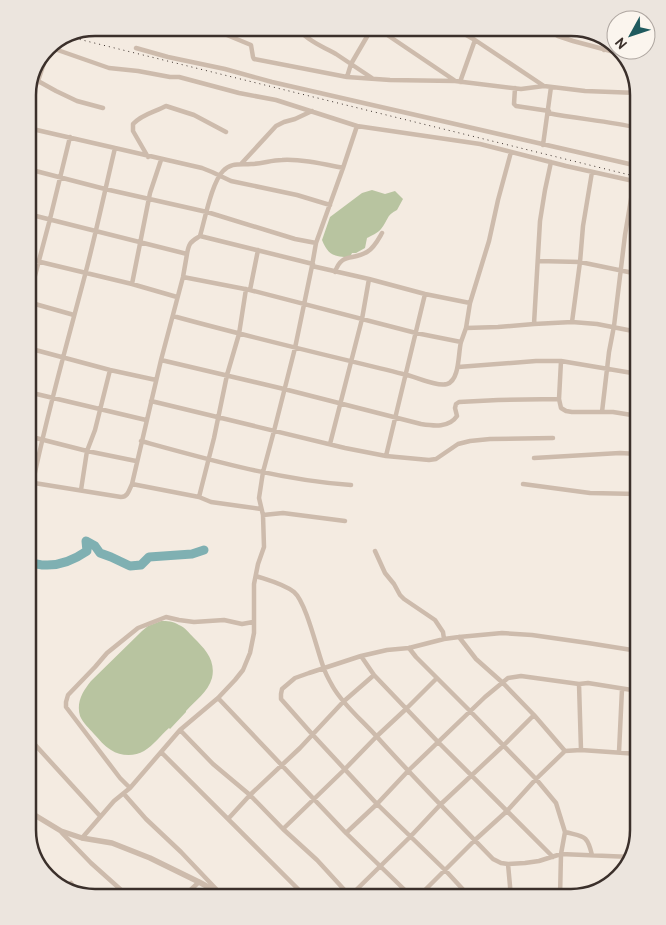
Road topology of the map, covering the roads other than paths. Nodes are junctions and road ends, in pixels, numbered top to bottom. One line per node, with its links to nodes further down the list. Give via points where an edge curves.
1 (230, 36): 13 (street, via 251,44 254,59)
2 (306, 36): 11 (street)
3 (367, 36): 11 (street)
4 (390, 36): 16 (street)
5 (468, 36): 7 (street)
6 (558, 36): 9 (street)
7 (475, 40): 16 (street); 17 (street)
8 (136, 48): 29 (street)
9 (604, 50)
10 (57, 51): 22 (street, via 109,68 178,77)
11 (351, 64): 13 (street); 14 (street)
12 (42, 69): 15 (street)
13 (347, 77): 14 (street)
14 (374, 79): 16 (street)
15 (38, 81): 21 (street, via 77,101)
16 (458, 81): 19 (street)
17 (544, 86): 18 (street); 19 (street)
18 (551, 87): 20 (street); 23 (street)
19 (515, 88): 23 (street, via 516,106)
20 (630, 93)
21 (103, 108)
22 (312, 111): 24 (street); 35 (street, via 276,126)
23 (548, 112): 25 (street); 29 (street)
24 (357, 126): 31 (street, via 480,144); 37 (street)
25 (630, 126)
26 (36, 130): 28 (street)
27 (226, 132): 32 (street, via 194,115 166,106 133,124 133,131)
28 (70, 137): 30 (street); 41 (street)
29 (543, 145): 36 (street)
30 (115, 148): 32 (street); 43 (street)
31 (511, 152): 34 (street); 72 (street)
32 (148, 157): 33 (street)
33 (162, 160): 40 (street); 44 (street)
34 (551, 162): 39 (street); 57 (street, via 544,190)
35 (241, 164): 37 (street, via 284,160); 40 (street, via 229,165)
36 (630, 164)
37 (343, 168): 45 (street)
38 (36, 171): 41 (street)
39 (592, 172): 42 (street); 59 (street)
40 (219, 175): 45 (street, via 231,181); 47 (street)
41 (60, 178): 43 (street); 49 (street)
42 (630, 181)
43 (105, 189): 44 (street); 50 (street)
44 (149, 200): 47 (street); 53 (street)
45 (330, 205): 54 (street)
46 (630, 211): 62 (street)
47 (207, 212): 52 (street); 54 (street)
48 (36, 216): 49 (street)
49 (50, 219): 50 (street); 58 (street)
50 (95, 231): 53 (street); 65 (street)
51 (382, 233): 63 (street, via 373,248 360,256 342,259)
52 (200, 236): 55 (street); 56 (street, via 189,244)
53 (141, 242): 56 (street); 68 (street)
54 (316, 243): 60 (street)
55 (258, 250): 60 (street); 69 (street)
56 (187, 254): 66 (street)
57 (538, 260): 59 (street); 79 (street)
58 (38, 262): 61 (street); 65 (street)
59 (580, 262): 62 (street); 78 (street)
60 (312, 265): 63 (street); 74 (street)
61 (36, 270)
62 (621, 270): 64 (street); 80 (street)
63 (335, 272): 67 (street)
64 (630, 272)
65 (85, 273): 68 (street); 75 (street)
66 (183, 277): 69 (street); 71 (street)
67 (369, 279): 70 (street); 77 (street)
68 (132, 284): 71 (street)
69 (248, 290): 74 (street); 84 (street)
70 (424, 294): 72 (street); 83 (street)
71 (177, 298): 76 (street)
72 (470, 303): 81 (street)
73 (36, 304): 75 (street)
74 (304, 304): 77 (street); 86 (street)
75 (74, 315): 88 (street)
76 (173, 316): 84 (street); 89 (street)
77 (362, 319): 83 (street); 91 (street)
78 (572, 322): 79 (street); 80 (street)
79 (534, 324): 81 (street)
80 (614, 326): 82 (street); 93 (street)
81 (466, 328): 85 (street)
82 (630, 330)
83 (416, 333): 85 (street); 96 (street)
84 (239, 334): 86 (street); 97 (street)
85 (461, 342): 92 (street)
86 (295, 348): 91 (street); 99 (street)
87 (36, 350): 88 (street)
88 (63, 357): 94 (street); 101 (street)
89 (161, 360): 97 (street); 98 (street)
90 (561, 361): 92 (street); 93 (street); 102 (street)
91 (352, 362): 96 (street); 104 (street)
92 (458, 367): 96 (street, via 455,377 446,384)
93 (608, 368): 95 (street); 106 (street)
94 (110, 370): 98 (street); 105 (street)
95 (630, 372)
96 (406, 374): 109 (street)
97 (227, 375): 99 (street); 108 (street)
98 (156, 380): 103 (street)
99 (284, 389): 104 (street); 111 (street)
100 (36, 394): 101 (street)
101 (52, 399): 105 (street); 114 (street)
102 (559, 399): 106 (street, via 559,405 566,411); 109 (street, via 459,402 455,408 457,416 444,425 432,426)
103 (151, 401): 108 (street); 110 (street)
104 (340, 403): 109 (street); 116 (street)
105 (101, 409): 110 (street); 117 (street)
106 (602, 412): 107 (street)
107 (630, 415)
108 (218, 417): 111 (street); 121 (street)
109 (396, 417): 119 (street)
110 (146, 420): 115 (street)
111 (274, 431): 116 (street); 124 (street)
112 (36, 438): 114 (street)
113 (554, 438): 119 (street, via 470,441 429,460)
114 (43, 440): 117 (street); 123 (street)
115 (141, 441): 121 (street); 122 (street)
116 (330, 444): 119 (street)
117 (87, 451): 122 (street); 129 (street)
118 (630, 454): 120 (street)
119 (386, 456)
120 (534, 458)
121 (208, 459): 124 (street); 131 (street)
122 (136, 461): 126 (street)
123 (36, 463)
124 (263, 472): 128 (street); 132 (street, via 259,498)
125 (36, 483): 129 (street)
126 (132, 484): 129 (street, via 124,497); 131 (street)
127 (523, 484): 130 (street, via 590,493)
128 (351, 485)
129 (80, 490)
130 (630, 494)
131 (199, 497): 132 (street, via 211,502)
132 (261, 509): 133 (street)
133 (263, 515): 134 (street, via 283,513); 136 (street, via 264,547)
134 (345, 521)
135 (375, 551): 139 (street, via 400,595 436,620)
136 (256, 576): 137 (street); 143 (street, via 296,593)
137 (253, 622): 150 (street, via 254,634 243,670); 171 (street, via 194,622 166,617 154,621 138,628 107,652 68,695 66,707)
138 (459, 637): 139 (street); 141 (street, via 502,633 532,635); 146 (street, via 476,659)
139 (444, 639): 140 (street)
140 (409, 648): 142 (street); 145 (street)
141 (630, 651)
142 (361, 656): 143 (street); 144 (street)
143 (323, 669): 151 (street); 156 (street, via 295,678 282,689 281,694 281,699)
144 (374, 675): 151 (street); 152 (street)
145 (437, 678): 152 (street); 153 (street)
146 (503, 682): 147 (street, via 521,676); 153 (street); 154 (street)
147 (579, 684): 148 (street); 161 (street)
148 (622, 689): 149 (street); 164 (street)
149 (630, 690)
150 (218, 698): 155 (street); 166 (street)
151 (343, 702): 156 (street); 157 (street)
152 (406, 709): 157 (street); 158 (street)
153 (470, 711): 158 (street); 160 (street)
154 (534, 715): 160 (street); 162 (street)
155 (180, 730): 163 (street); 173 (street)
156 (312, 734): 166 (street); 167 (street)
157 (377, 736): 167 (street); 168 (street)
158 (439, 743): 168 (street); 169 (street)
159 (36, 746): 179 (street)
160 (503, 746): 169 (street); 170 (street)
161 (582, 750): 162 (street); 164 (street)
162 (565, 751): 170 (street)
163 (161, 752): 171 (street); 180 (street)
164 (619, 752): 165 (street)
165 (630, 753)
166 (282, 765): 173 (street); 174 (street)
167 (345, 769): 174 (street); 175 (street)
168 (408, 771): 175 (street); 176 (street)
169 (471, 776): 176 (street); 177 (street)
170 (536, 779): 177 (street); 183 (street, via 556,802)
171 (130, 788): 172 (street)
172 (124, 794): 179 (street); 199 (street)
173 (250, 795): 180 (street); 181 (street)
174 (314, 798): 181 (street); 184 (street)
175 (378, 804): 184 (street); 185 (street)
176 (441, 804): 185 (street); 187 (street)
177 (507, 811): 187 (street); 190 (street)
178 (36, 816): 182 (street)
179 (100, 816): 186 (street)
180 (228, 819): 200 (street)
181 (283, 829): 201 (street)
182 (60, 831): 186 (street); 196 (street)
183 (565, 832): 188 (street); 189 (street, via 586,839)
184 (346, 833): 193 (street)
185 (410, 837): 193 (street); 194 (street)
186 (82, 838): 195 (street, via 112,843)
187 (475, 840): 192 (street, via 494,859); 194 (street)
188 (561, 854): 189 (street); 190 (street); 207 (street)
189 (592, 855): 191 (street)
190 (553, 857): 192 (street)
191 (623, 857)
192 (508, 864): 206 (street)
193 (380, 866): 202 (street); 203 (street)
194 (445, 870): 204 (street); 205 (street)
195 (199, 882): 197 (street); 198 (street)
196 (121, 889)
197 (192, 889)
198 (211, 889)
199 (216, 889)
200 (298, 889)
201 (343, 889)
202 (358, 889)
203 (403, 889)
204 (427, 889)
205 (462, 889)
206 (509, 889)
207 (560, 889)

